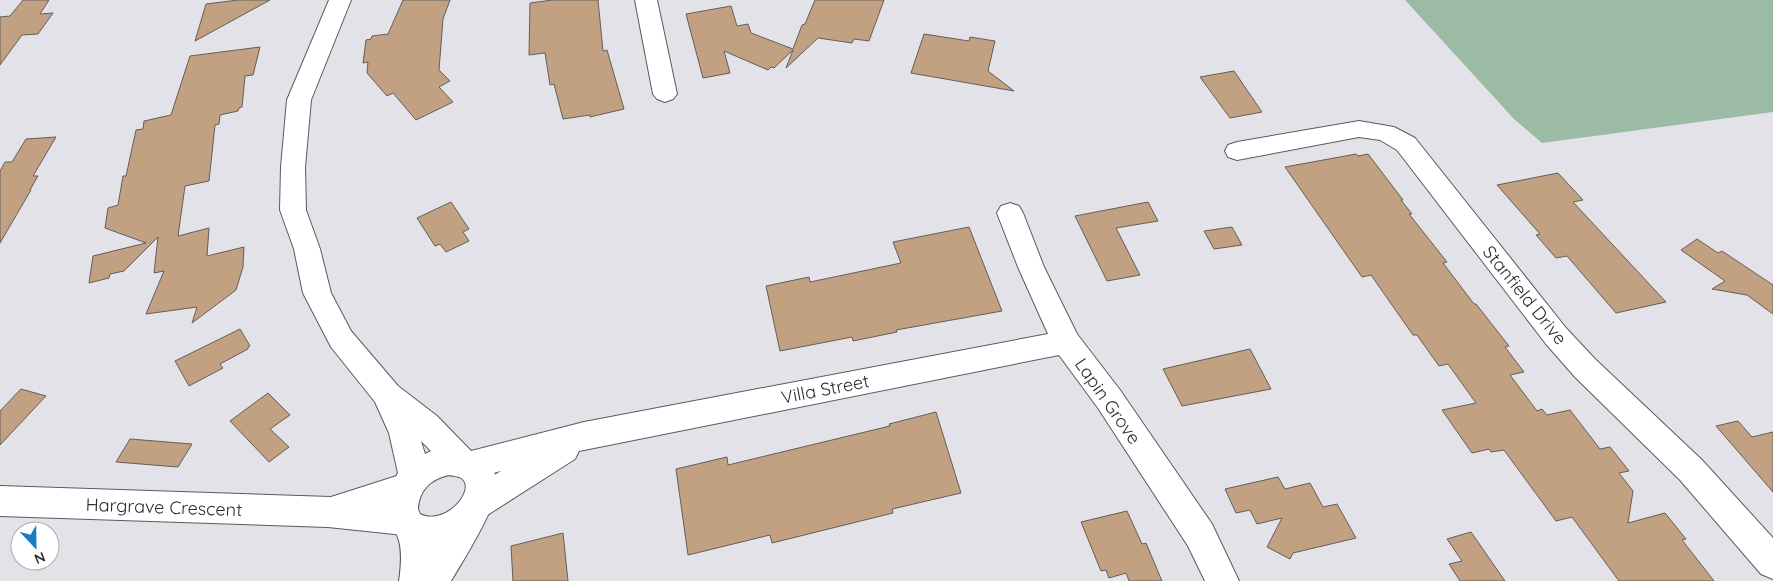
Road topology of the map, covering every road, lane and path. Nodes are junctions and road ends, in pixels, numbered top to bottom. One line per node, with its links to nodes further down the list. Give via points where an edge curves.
1 (340, 0): 7 (street, via 299,100 293,210 307,249 317,293 341,340)
2 (647, 0): 3 (street)
3 (666, 94)
4 (1237, 151): 15 (street, Stanfield Drive, via 1359,128 1386,133 1406,144 1556,336 1691,470)
5 (1010, 213): 6 (street, Lapin Grove)
6 (1066, 342): 8 (street, Villa Street); 18 (street, Lapin Grove, via 1109,399 1200,535)
7 (387, 395): 9 (street, via 426,425); 10 (street, via 404,433)
8 (584, 436): 9 (street, Villa Street); 12 (street, Villa Street)
9 (466, 463): 10 (street, via 437,463); 12 (street, via 479,472 482,482 482,492)
10 (410, 482): 13 (street, Hargrave Crescent); 14 (street, via 401,510)
11 (0, 501): 13 (street, Hargrave Crescent)
12 (474, 509): 14 (street, via 460,523 434,532 422,532); 17 (street)
13 (328, 512): 14 (street, Hargrave Crescent)
14 (408, 523): 16 (street, via 418,561)
15 (1773, 563)
16 (416, 581)
17 (433, 581)
18 (1222, 581)

